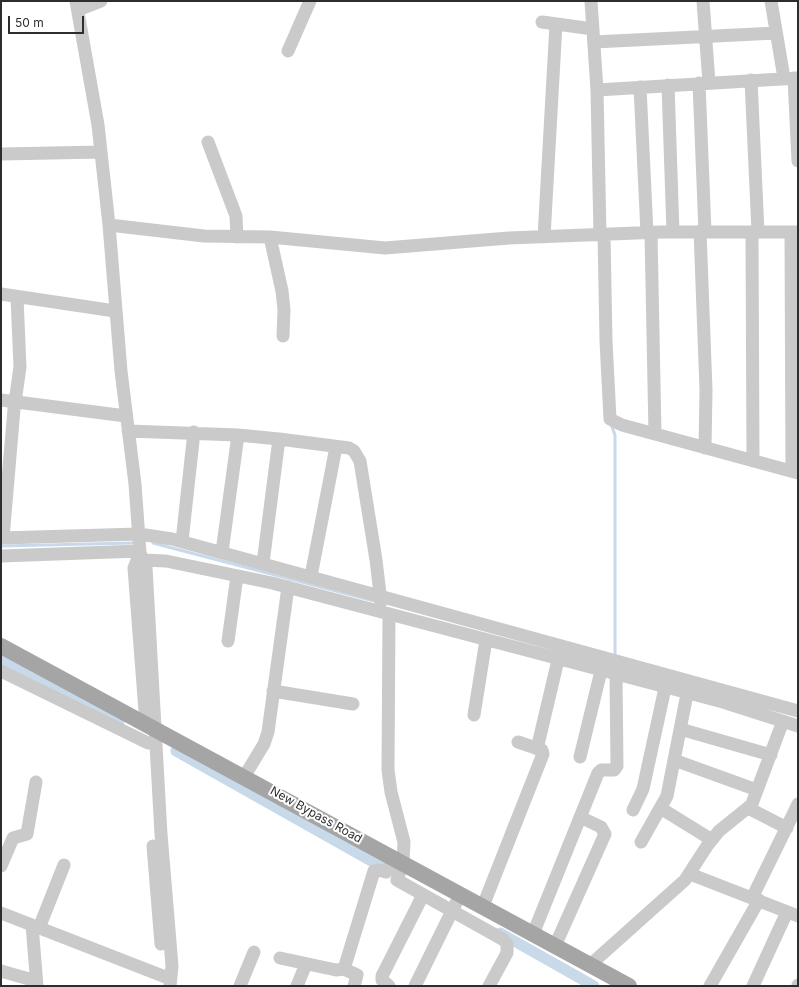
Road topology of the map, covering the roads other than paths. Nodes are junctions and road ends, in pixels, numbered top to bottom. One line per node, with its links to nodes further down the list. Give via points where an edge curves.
1 (101, 1): 6 (street)
2 (310, 1): 13 (street)
3 (591, 1): 9 (street)
4 (703, 1): 11 (street)
5 (771, 1): 10 (street)
6 (77, 6): 21 (street, via 95,100)
7 (542, 22): 8 (street)
8 (556, 24): 9 (street); 33 (street)
9 (593, 29): 12 (street)
10 (776, 33): 11 (street); 14 (street)
11 (706, 37): 12 (street); 16 (street)
12 (594, 42): 19 (street)
13 (288, 51)
14 (792, 78): 15 (street); 23 (street)
15 (751, 80): 16 (street); 27 (street)
16 (704, 83): 17 (street); 26 (street)
17 (668, 85): 18 (street); 25 (street)
18 (640, 87): 19 (street); 29 (street)
19 (596, 90): 30 (street)
20 (208, 142): 31 (street, via 236,216)
21 (101, 152): 22 (street); 24 (street)
22 (1, 154)
23 (798, 161)
24 (109, 225): 31 (street, via 204,236); 36 (street)
25 (673, 232): 26 (street); 29 (street)
26 (703, 232): 27 (street); 47 (street)
27 (755, 232): 28 (street); 49 (street)
28 (795, 232): 50 (street)
29 (649, 233): 30 (street); 43 (street)
30 (602, 235): 33 (street); 43 (street, via 609,417 614,422)
31 (237, 237): 32 (street)
32 (270, 237): 33 (street, via 385,248 456,241); 37 (street, via 282,291)
33 (544, 237)
34 (1, 294): 35 (street)
35 (18, 297): 36 (street); 39 (street, via 20,353)
36 (115, 311): 40 (street)
37 (283, 336)
38 (1, 400): 39 (street)
39 (15, 401): 40 (street); 48 (street)
40 (126, 416): 41 (street)
41 (128, 431): 42 (street); 51 (street)
42 (194, 432): 44 (street); 53 (street)
43 (655, 434): 47 (street)
44 (238, 435): 45 (street); 54 (street)
45 (279, 438): 46 (street); 57 (street)
46 (336, 447): 59 (street); 61 (street, via 354,450 360,461)
47 (705, 448): 49 (street)
48 (5, 457): 52 (street)
49 (753, 461): 50 (street)
50 (795, 472)
51 (139, 534): 52 (street); 53 (street); 55 (street)
52 (2, 538)
53 (182, 541): 54 (street)
54 (222, 552): 57 (street)
55 (141, 554): 56 (street); 58 (street, via 166,562); 76 (street, via 149,614)
56 (1, 556)
57 (263, 563): 59 (street)
58 (237, 576): 60 (street); 63 (street)
59 (311, 576): 61 (street)
60 (288, 587): 61 (street); 70 (street)
61 (382, 605): 62 (street); 73 (street); 98 (street, via 388,770 391,792 403,833 404,849)
62 (486, 640): 65 (street); 74 (street)
63 (228, 641)
64 (1, 646): 76 (main road, New Bypass Road)
65 (558, 660): 66 (street); 81 (street)
66 (601, 671): 68 (street); 83 (street)
67 (1, 672): 80 (street)
68 (616, 675): 69 (street); 92 (street, via 617,766 614,770 601,770 598,773)
69 (665, 688): 71 (street); 91 (street, via 643,789)
70 (273, 691): 72 (street); 85 (street, via 264,744)
71 (687, 694): 75 (street, via 723,702); 78 (street)
72 (352, 704)
73 (798, 711)
74 (474, 715)
75 (783, 721): 77 (street); 82 (street)
76 (151, 726): 80 (street); 85 (main road, New Bypass Road); 115 (street, via 172,966)
77 (798, 726)
78 (680, 729): 82 (street); 84 (street)
79 (518, 742): 81 (street)
80 (148, 743): 115 (street, via 155,884 164,966)
81 (537, 748): 103 (street, via 542,750 543,754)
82 (771, 755): 87 (street)
83 (580, 757)
84 (674, 760): 87 (street); 90 (street)
85 (244, 777): 98 (main road, New Bypass Road)
86 (36, 782): 97 (street, via 27,834 13,838)
87 (757, 790): 89 (street)
88 (798, 804): 93 (street)
89 (750, 806): 93 (street, via 752,811); 94 (street, via 728,823)
90 (662, 809): 94 (street); 95 (street)
91 (633, 810)
92 (580, 817): 107 (street); 108 (street, via 601,827 605,834)
93 (786, 828): 101 (street)
94 (712, 840): 99 (street)
95 (641, 842)
96 (64, 865): 106 (street)
97 (1, 866)
98 (395, 868): 100 (street, via 398,881); 102 (main road, New Bypass Road); 113 (street, via 374,872)
99 (690, 874): 101 (street); 112 (street)
100 (423, 895): 102 (street); 120 (street, via 382,976 382,980)
101 (755, 899): 105 (street); 124 (street)
102 (455, 904): 103 (main road, New Bypass Road); 121 (street); 122 (street, via 507,944 507,953)
103 (483, 906): 107 (main road, New Bypass Road)
104 (1, 913): 106 (street)
105 (792, 914): 125 (street)
106 (36, 926): 115 (street); 116 (street)
107 (533, 934): 108 (main road, New Bypass Road)
108 (555, 946): 112 (main road, New Bypass Road)
109 (254, 952): 117 (street)
110 (280, 958): 111 (street)
111 (306, 964): 113 (street, via 336,970); 118 (street)
112 (590, 965): 123 (main road, New Bypass Road)
113 (344, 969): 119 (street, via 357,975)
114 (1, 971): 116 (street)
115 (169, 982)
116 (36, 984)
117 (240, 986)
118 (297, 986)
119 (354, 986)
120 (389, 986)
121 (415, 986)
122 (489, 986)
123 (629, 986)
124 (710, 986)
125 (753, 986)

